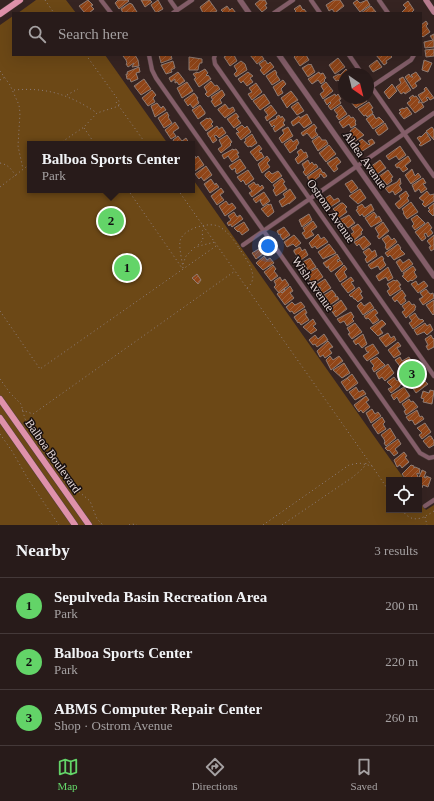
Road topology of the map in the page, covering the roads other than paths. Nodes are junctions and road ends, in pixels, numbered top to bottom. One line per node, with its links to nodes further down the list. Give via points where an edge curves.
1 (20, 0): 18 (main road)
2 (101, 0): 11 (street)
3 (170, 0): 10 (street)
4 (192, 0): 10 (street)
5 (240, 0): 13 (street)
6 (293, 0): 14 (street)
7 (311, 0): 15 (street)
8 (379, 0): 16 (street)
9 (426, 0): 17 (main road)
10 (177, 10): 12 (street)
11 (110, 12)
12 (174, 12)
13 (248, 12)
14 (275, 12)
15 (319, 12)
16 (387, 12)
17 (434, 12)
18 (0, 14)
19 (149, 56): 32 (street, Wish Avenue, via 156,78)
20 (215, 56): 31 (street, Ostrom Avenue, via 215,64)
21 (280, 56): 29 (street, Aldea Avenue)
22 (350, 56): 24 (street)
23 (413, 56): 25 (street)
24 (358, 68)
25 (374, 85)
26 (374, 91): 28 (street)
27 (434, 113): 28 (street)
28 (404, 134): 29 (street); 30 (street)
29 (357, 166): 31 (street); 34 (street, Aldea Avenue)
30 (434, 176)
31 (310, 198): 32 (street); 35 (street, Ostrom Avenue)
32 (264, 231): 33 (street); 39 (street, Wish Avenue, via 420,453 428,458)
33 (241, 247)
34 (434, 276)
35 (434, 376)
36 (0, 399): 37 (main road, Balboa Boulevard)
37 (9, 412): 38 (main road); 43 (main road, Balboa Boulevard)
38 (0, 418): 42 (main road, Balboa Boulevard)
39 (434, 457)
40 (434, 500): 41 (street)
41 (425, 506)
42 (75, 525)
43 (89, 525)

